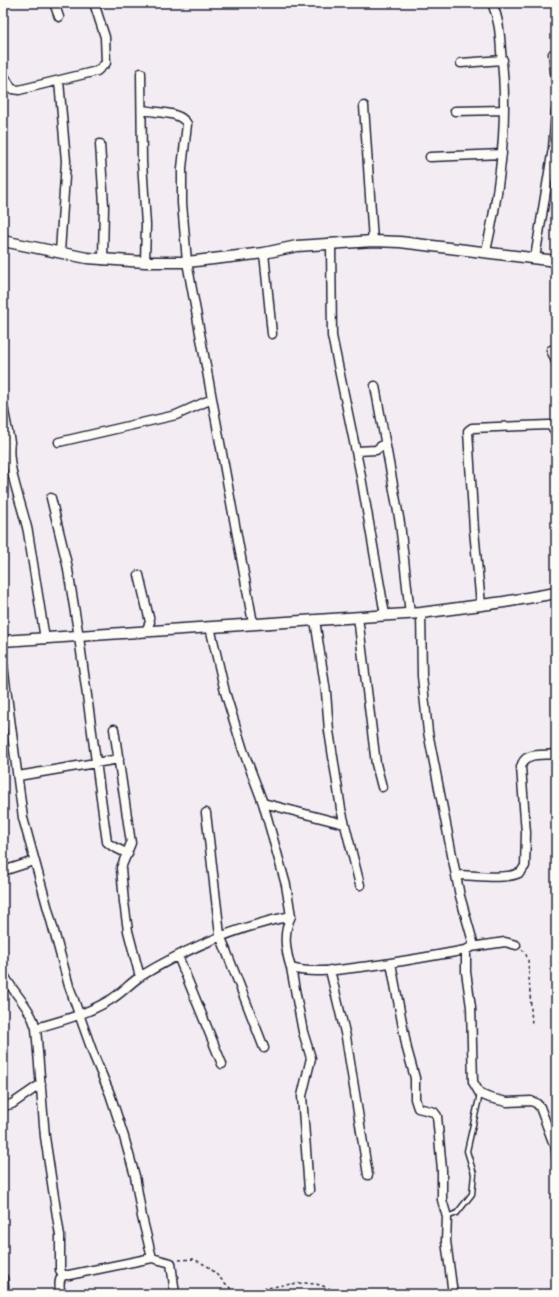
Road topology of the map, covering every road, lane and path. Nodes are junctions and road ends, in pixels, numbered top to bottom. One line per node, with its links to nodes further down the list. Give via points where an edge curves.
1 (54, 3): 4 (street)
2 (94, 3): 10 (street, via 105,36 106,63 97,71)
3 (492, 3): 6 (street, via 498,16)
4 (59, 17)
5 (553, 54): 11 (street)
6 (503, 60): 7 (street); 14 (street)
7 (461, 63)
8 (141, 73): 13 (street)
9 (3, 74): 10 (street, via 12,89 19,90)
10 (59, 81): 24 (street, via 66,162)
11 (556, 81)
12 (364, 106): 21 (street)
13 (143, 110): 29 (street); 30 (street, via 174,114 188,124 182,168)
14 (504, 110): 15 (street); 18 (street)
15 (455, 111)
16 (556, 111): 26 (street)
17 (100, 144): 27 (street, via 104,205)
18 (502, 154): 19 (street); 23 (street, via 496,206)
19 (430, 157)
20 (3, 241): 24 (street)
21 (373, 241): 22 (street); 23 (street)
22 (331, 244): 25 (street, via 298,246); 41 (street, via 332,336)
23 (486, 251): 26 (street)
24 (60, 252): 27 (street)
25 (264, 253): 30 (street); 31 (street)
26 (535, 258): 28 (street)
27 (103, 260): 29 (street)
28 (556, 261)
29 (145, 262): 30 (street)
30 (187, 262): 35 (street)
31 (272, 334)
32 (551, 350): 33 (street)
33 (556, 362)
34 (375, 386): 40 (street)
35 (212, 399): 38 (street, via 176,415); 50 (street)
36 (3, 406): 39 (street)
37 (556, 434): 45 (street, via 554,428 549,425 472,428 468,431)
38 (59, 442)
39 (7, 444): 54 (street, via 28,532)
40 (384, 444): 41 (street, via 376,450); 46 (street)
41 (356, 451): 47 (street)
42 (51, 498): 53 (street)
43 (139, 575): 52 (street, via 150,622)
44 (556, 593): 45 (street)
45 (481, 605): 46 (street)
46 (415, 613): 47 (street); 69 (street, via 428,732)
47 (385, 615): 48 (street)
48 (358, 617): 49 (street); 62 (street, via 376,764)
49 (315, 620): 50 (street); 65 (street)
50 (253, 623): 51 (street)
51 (210, 628): 52 (street); 63 (street, via 225,692)
52 (146, 632): 53 (street)
53 (79, 637): 54 (street); 60 (street)
54 (45, 639): 55 (street)
55 (3, 641)
56 (3, 665): 61 (street)
57 (114, 729): 59 (street)
58 (556, 754): 69 (street, via 527,756 522,760 526,833 523,870 502,876)
59 (119, 759): 60 (street); 66 (street, via 131,843)
60 (94, 762): 61 (street); 66 (street, via 106,842)
61 (18, 776): 67 (street, via 22,818)
62 (382, 786)
63 (263, 803): 65 (street); 71 (street, via 286,885)
64 (206, 813): 72 (street)
65 (344, 824): 70 (street)
66 (128, 854): 80 (street, via 121,868 124,902 128,931)
67 (34, 861): 68 (street); 81 (street)
68 (3, 871)
69 (457, 875): 74 (street, via 473,942)
70 (360, 884)
71 (291, 916): 72 (street); 77 (street, via 285,929 287,956)
72 (220, 935): 75 (street); 84 (street)
73 (516, 945): 74 (street, via 506,942); 82 (path, via 525,952 528,960)
74 (469, 949): 76 (street); 87 (street, via 466,972 471,1007 473,1082)
75 (178, 956): 80 (street); 85 (street)
76 (391, 963): 78 (street); 93 (street, via 415,1078 415,1099 418,1108 434,1112 437,1116 442,1200)
77 (291, 968): 78 (street, via 302,971); 92 (street, via 310,1058 302,1096)
78 (330, 970): 91 (street, via 346,1037)
79 (3, 972): 83 (street, via 33,1017)
80 (140, 977): 81 (street, via 111,1000)
81 (78, 1015): 83 (street); 94 (street, via 110,1094 124,1137)
82 (532, 1025)
83 (36, 1028): 86 (street)
84 (264, 1048)
85 (222, 1064)
86 (41, 1084): 88 (street, via 12,1104); 96 (street, via 45,1138 60,1236 60,1270)
87 (480, 1094): 89 (street, via 507,1102 536,1103); 93 (lane, via 467,1151 474,1174 472,1194 456,1213)
88 (3, 1106)
89 (554, 1141): 90 (lane)
90 (556, 1165)
91 (368, 1175)
92 (309, 1190)
93 (446, 1217): 102 (street, via 446,1241)
94 (152, 1258): 95 (street); 96 (street)
95 (171, 1263): 100 (street); 101 (path, via 194,1259 209,1267 233,1291 299,1282 320,1284)
96 (63, 1275): 99 (street, via 59,1284)
97 (3, 1278): 98 (street)
98 (5, 1294)
99 (61, 1294)
100 (175, 1294)
101 (338, 1294)
102 (453, 1294)

